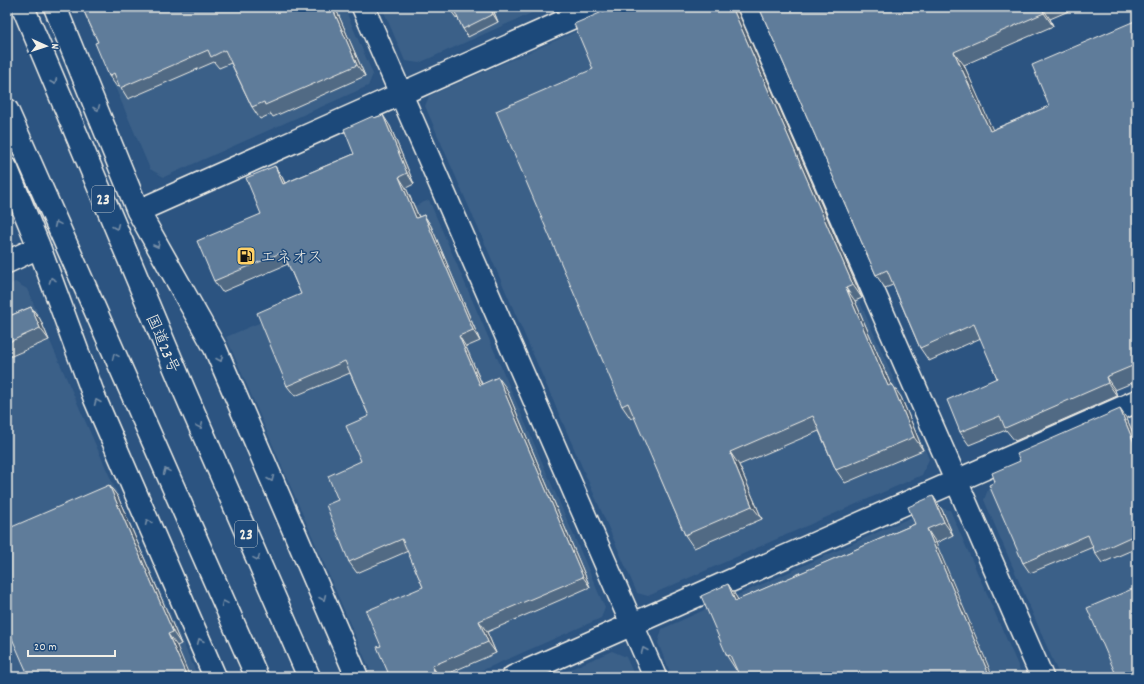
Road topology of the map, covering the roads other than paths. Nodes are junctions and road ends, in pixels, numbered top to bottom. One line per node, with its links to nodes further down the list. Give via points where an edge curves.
1 (23, 7): 17 (main road, 国道23号 / 23, one-way to 17, via 184,390)
2 (55, 7): 9 (main road, one-way to 9)
3 (363, 7): 6 (main road)
4 (596, 7): 6 (main road)
5 (749, 7): 13 (main road)
6 (401, 94): 9 (main road); 14 (main road)
7 (7, 110): 16 (main road, one-way to 7)
8 (7, 169): 10 (main road)
9 (138, 211): 18 (main road, one-way to 18, via 215,348)
10 (39, 247): 11 (main road); 15 (main road, one-way to 10, via 95,399)
11 (7, 262)
12 (1137, 401): 13 (main road)
13 (956, 480): 14 (main road); 21 (main road)
14 (632, 624): 19 (main road); 20 (main road, one-way to 14)
15 (215, 677)
16 (257, 677)
17 (309, 677)
18 (357, 677)
19 (513, 677)
20 (655, 677)
21 (1042, 677)

